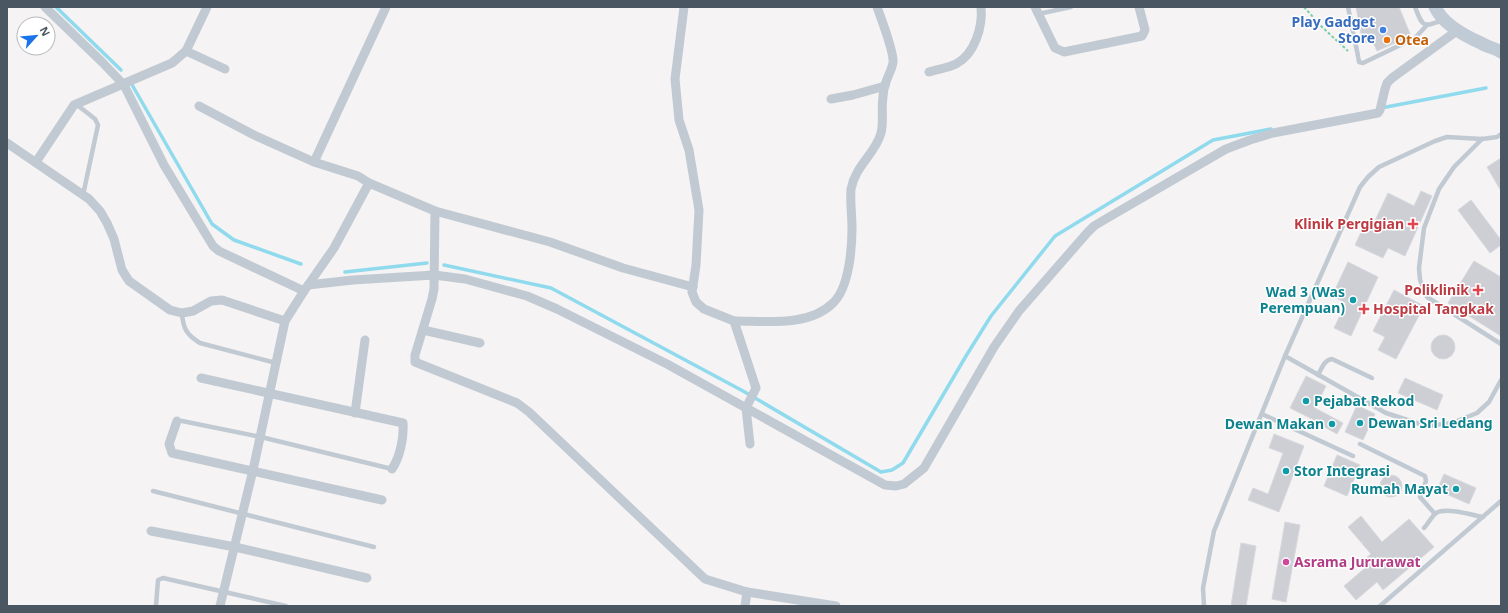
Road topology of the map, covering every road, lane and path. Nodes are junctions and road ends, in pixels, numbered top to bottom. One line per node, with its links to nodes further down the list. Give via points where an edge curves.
1 (45, 7): 22 (street)
2 (208, 7): 17 (street)
3 (386, 7): 31 (street)
4 (684, 7): 36 (street, via 675,80 679,120 690,150 699,210)
5 (877, 7): 23 (street, via 893,61)
6 (981, 7): 21 (street, via 980,29 970,52 956,64)
7 (1071, 7): 13 (lane)
8 (1139, 7): 13 (street, via 1145,30 1142,36 1068,52 1055,48)
9 (1304, 7): 19 (path)
10 (1348, 7): 19 (lane)
11 (1414, 7): 15 (lane, via 1421,23)
12 (1435, 7): 14 (street)
13 (1037, 11)
14 (1443, 19): 15 (lane); 16 (street)
15 (1427, 25): 19 (lane, via 1414,38 1363,63)
16 (1458, 30): 18 (street); 52 (street, via 1387,83 1380,110 1375,114 1273,134 1226,149 1094,226 1019,311 994,347 924,468 904,484 885,485)
17 (186, 50): 20 (street); 22 (street, via 172,63)
18 (1501, 52)
19 (1359, 62)
20 (225, 69)
21 (930, 72)
22 (124, 84): 25 (street); 37 (street, via 164,165 213,246 219,251)
23 (884, 86): 24 (street); 40 (street, via 881,133 855,175 852,188 852,230 847,276 842,291 824,311 814,315 796,319)
24 (831, 99)
25 (76, 104): 30 (street); 33 (lane, via 95,119 98,125)
26 (199, 106): 31 (street)
27 (1501, 134): 28 (lane)
28 (1482, 139): 44 (lane, via 1454,167 1439,189 1424,228 1420,280 1427,297); 45 (lane, via 1447,137 1379,167 1368,177 1360,188)
29 (7, 143): 30 (street)
30 (36, 162): 33 (street)
31 (314, 162): 32 (street, via 358,176)
32 (369, 183): 34 (street); 37 (street, via 334,248)
33 (83, 195): 38 (street, via 100,211 107,224 114,239 122,270 129,281 170,310)
34 (435, 211): 35 (street); 36 (street, via 550,242 623,268)
35 (434, 275): 37 (street, via 353,280); 41 (street, via 432,300); 52 (street, via 465,279 533,299 557,309)
36 (693, 287): 40 (street, via 696,302 704,309)
37 (306, 288): 39 (street)
38 (182, 313): 39 (street, via 193,311 211,301 222,300); 46 (lane, via 182,322 189,336 200,343)
39 (285, 321): 46 (street)
40 (734, 321): 52 (street, via 756,388)
41 (423, 330): 43 (street); 74 (street, via 415,362 517,403 536,418 705,579)
42 (365, 340): 53 (street)
43 (480, 343)
44 (1501, 344)
45 (1285, 356): 47 (lane); 54 (lane)
46 (276, 363): 51 (street)
47 (1318, 375): 49 (lane, via 1325,362 1332,359); 50 (lane, via 1386,413 1426,426 1452,423 1477,413 1490,402)
48 (201, 378): 51 (street)
49 (1372, 378)
50 (1501, 380)
51 (270, 394): 53 (street); 56 (street)
52 (747, 406): 57 (street)
53 (355, 413): 60 (street, via 403,423 404,433)
54 (1262, 414): 59 (lane); 80 (lane, via 1214,531 1203,588)
55 (177, 421): 56 (lane); 61 (street, via 169,444 172,453)
56 (261, 437): 60 (lane); 61 (street)
57 (750, 444)
58 (1360, 444): 66 (lane, via 1425,476 1426,481 1420,496)
59 (1353, 456)
60 (392, 469)
61 (253, 470): 63 (street); 65 (street)
62 (153, 491): 65 (lane)
63 (382, 500)
64 (1501, 500): 67 (lane)
65 (243, 514): 70 (street); 71 (lane)
66 (1435, 514): 67 (lane, via 1449,511); 68 (lane)
67 (1483, 517): 81 (lane)
68 (1424, 528)
69 (151, 531): 70 (street)
70 (235, 547): 72 (street); 73 (street)
71 (374, 548)
72 (367, 578)
73 (224, 592): 75 (lane, via 163,578 158,580); 76 (street); 77 (lane)
74 (748, 592): 78 (street); 79 (street)
75 (156, 606)
76 (220, 606)
77 (286, 606)
78 (745, 606)
79 (836, 606)
80 (1204, 606)
81 (1380, 606)

